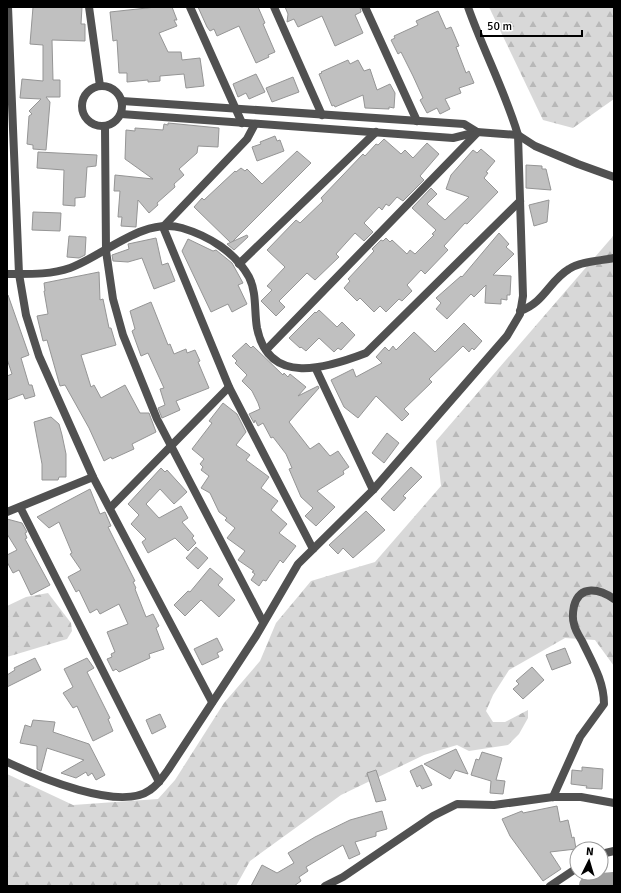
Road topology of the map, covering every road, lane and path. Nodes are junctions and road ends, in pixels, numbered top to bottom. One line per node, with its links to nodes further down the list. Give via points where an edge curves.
1 (8, 7): 26 (street)
2 (89, 7): 7 (street)
3 (190, 7): 9 (street)
4 (274, 7): 11 (street)
5 (365, 7): 12 (street)
6 (468, 7): 18 (street)
7 (100, 86): 8 (street, via 116,90); 15 (street, via 91,88 85,94 82,109 84,116 92,124)
8 (122, 101): 9 (street); 10 (street)
9 (236, 109): 11 (street); 13 (street)
10 (121, 114): 13 (street); 15 (street, via 116,121)
11 (322, 115): 12 (street)
12 (417, 121): 17 (street, via 464,124)
13 (242, 123): 14 (street)
14 (255, 124): 16 (street); 21 (street, via 247,138)
15 (105, 127): 22 (street)
16 (376, 132): 17 (street, via 453,138); 24 (street)
17 (478, 132): 18 (street); 28 (street)
18 (518, 135): 19 (street, via 535,146); 20 (street)
19 (614, 177)
20 (520, 201): 27 (street, via 523,282); 29 (street, via 366,353)
21 (163, 227): 22 (street, via 125,238); 24 (street, via 181,228 202,235 215,242); 30 (street)
22 (106, 251): 26 (street, via 71,268 56,272); 31 (street, via 113,299 123,335 154,412)
23 (614, 258): 27 (street, via 568,269 539,301)
24 (240, 264): 28 (street, via 249,278 255,296 257,326)
25 (7, 274): 26 (street)
26 (19, 274): 32 (street, via 26,315 39,356)
27 (520, 311): 33 (street, via 507,336)
28 (266, 350): 29 (street, via 276,361 286,366)
29 (316, 369): 33 (street)
30 (229, 387): 31 (street); 37 (street)
31 (171, 444): 35 (street); 39 (street)
32 (93, 477): 34 (street); 35 (street)
33 (373, 490): 37 (street)
34 (20, 507): 36 (street); 42 (street)
35 (110, 508): 40 (street)
36 (7, 512)
37 (313, 549): 39 (street, via 298,564)
38 (614, 599): 43 (street, via 599,590 590,590 579,596 575,602 573,624 601,682 604,704 580,737)
39 (263, 622): 40 (street)
40 (212, 702): 42 (street)
41 (7, 762): 42 (street, via 81,790 109,797 137,796 150,791)
42 (159, 782)
43 (553, 797): 44 (street, via 581,797); 46 (street, via 518,803 457,804 449,807 343,877)
44 (614, 803)
45 (569, 873): 47 (street)
46 (325, 886)
47 (550, 886)

